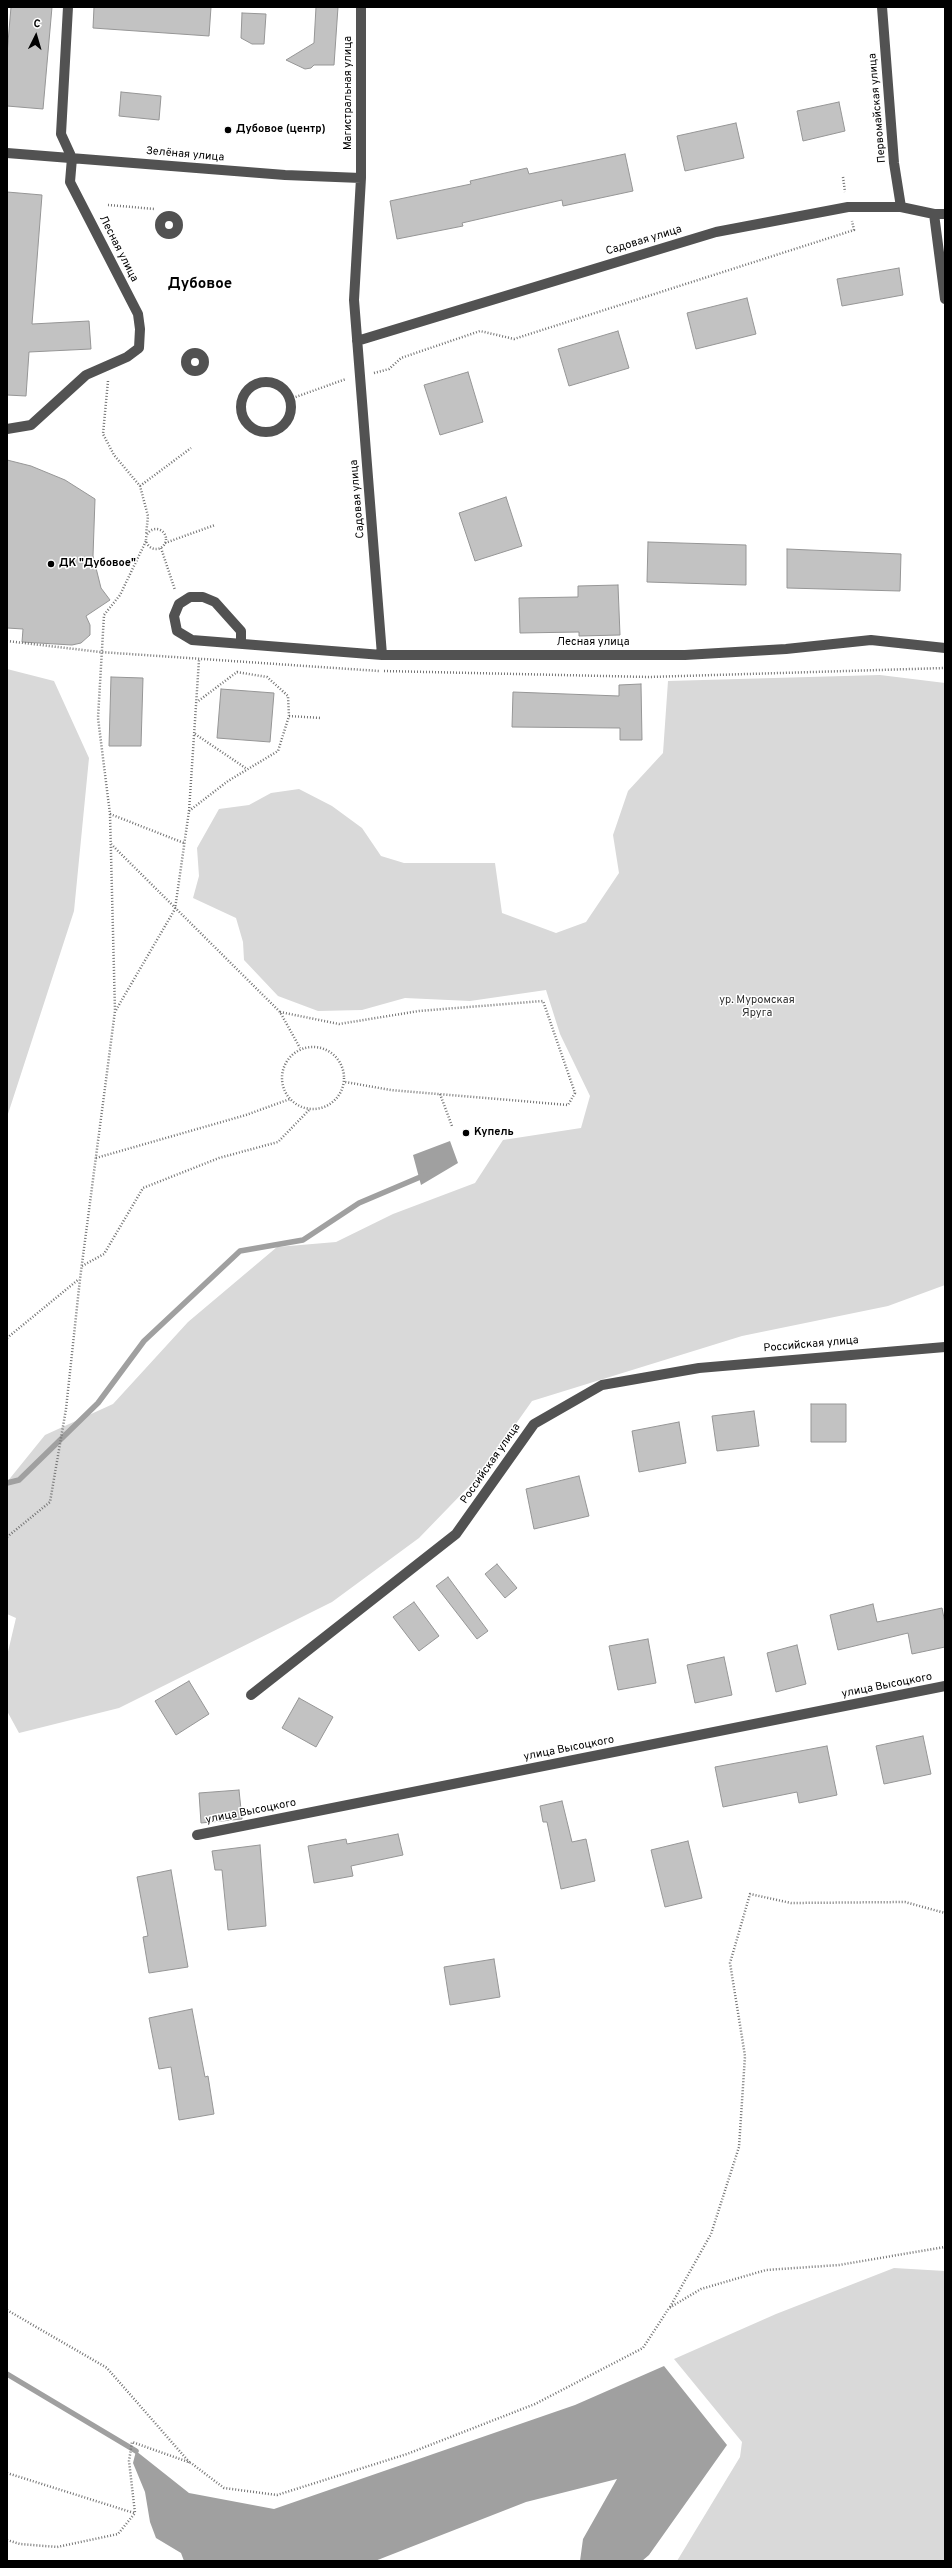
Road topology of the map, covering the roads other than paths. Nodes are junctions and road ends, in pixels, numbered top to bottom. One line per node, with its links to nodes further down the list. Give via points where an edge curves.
1 (68, 7): 5 (street, Лесная улица, via 61,134)
2 (361, 7): 6 (street, Магистральная улица)
3 (882, 7): 7 (street, Первомайская улица, via 894,164)
4 (7, 153): 5 (street, Зелёная улица)
5 (72, 158): 6 (street, Зелёная улица); 13 (street, Лесная улица, via 70,182 138,314 139,348 127,357 86,375 31,425)
6 (361, 178): 11 (street, Садовая улица, via 354,300)
7 (901, 207): 8 (street, Садовая улица); 11 (street, Садовая улица, via 848,207 716,232)
8 (934, 214): 9 (street, Садовая улица); 10 (street)
9 (945, 214)
10 (945, 299)
11 (357, 341): 16 (street, Садовая улица)
12 (290, 398): 12 (street, via 279,386 263,382 255,385 243,397 241,404 244,420 250,426 264,432 279,428 290,415)
13 (7, 429)
14 (241, 643): 14 (street, Лесная улица, via 192,640 177,632 174,616 179,604 190,597 203,597 216,602 241,631); 16 (street, Лесная улица)
15 (945, 648): 16 (street, Лесная улица, via 871,640 786,649 685,655)
16 (382, 655)
17 (945, 1346): 19 (street, Российская улица, via 699,1368 602,1385 534,1424 456,1534)
18 (945, 1686): 20 (street, улица Высоцкого)
19 (251, 1695)
20 (197, 1835)

